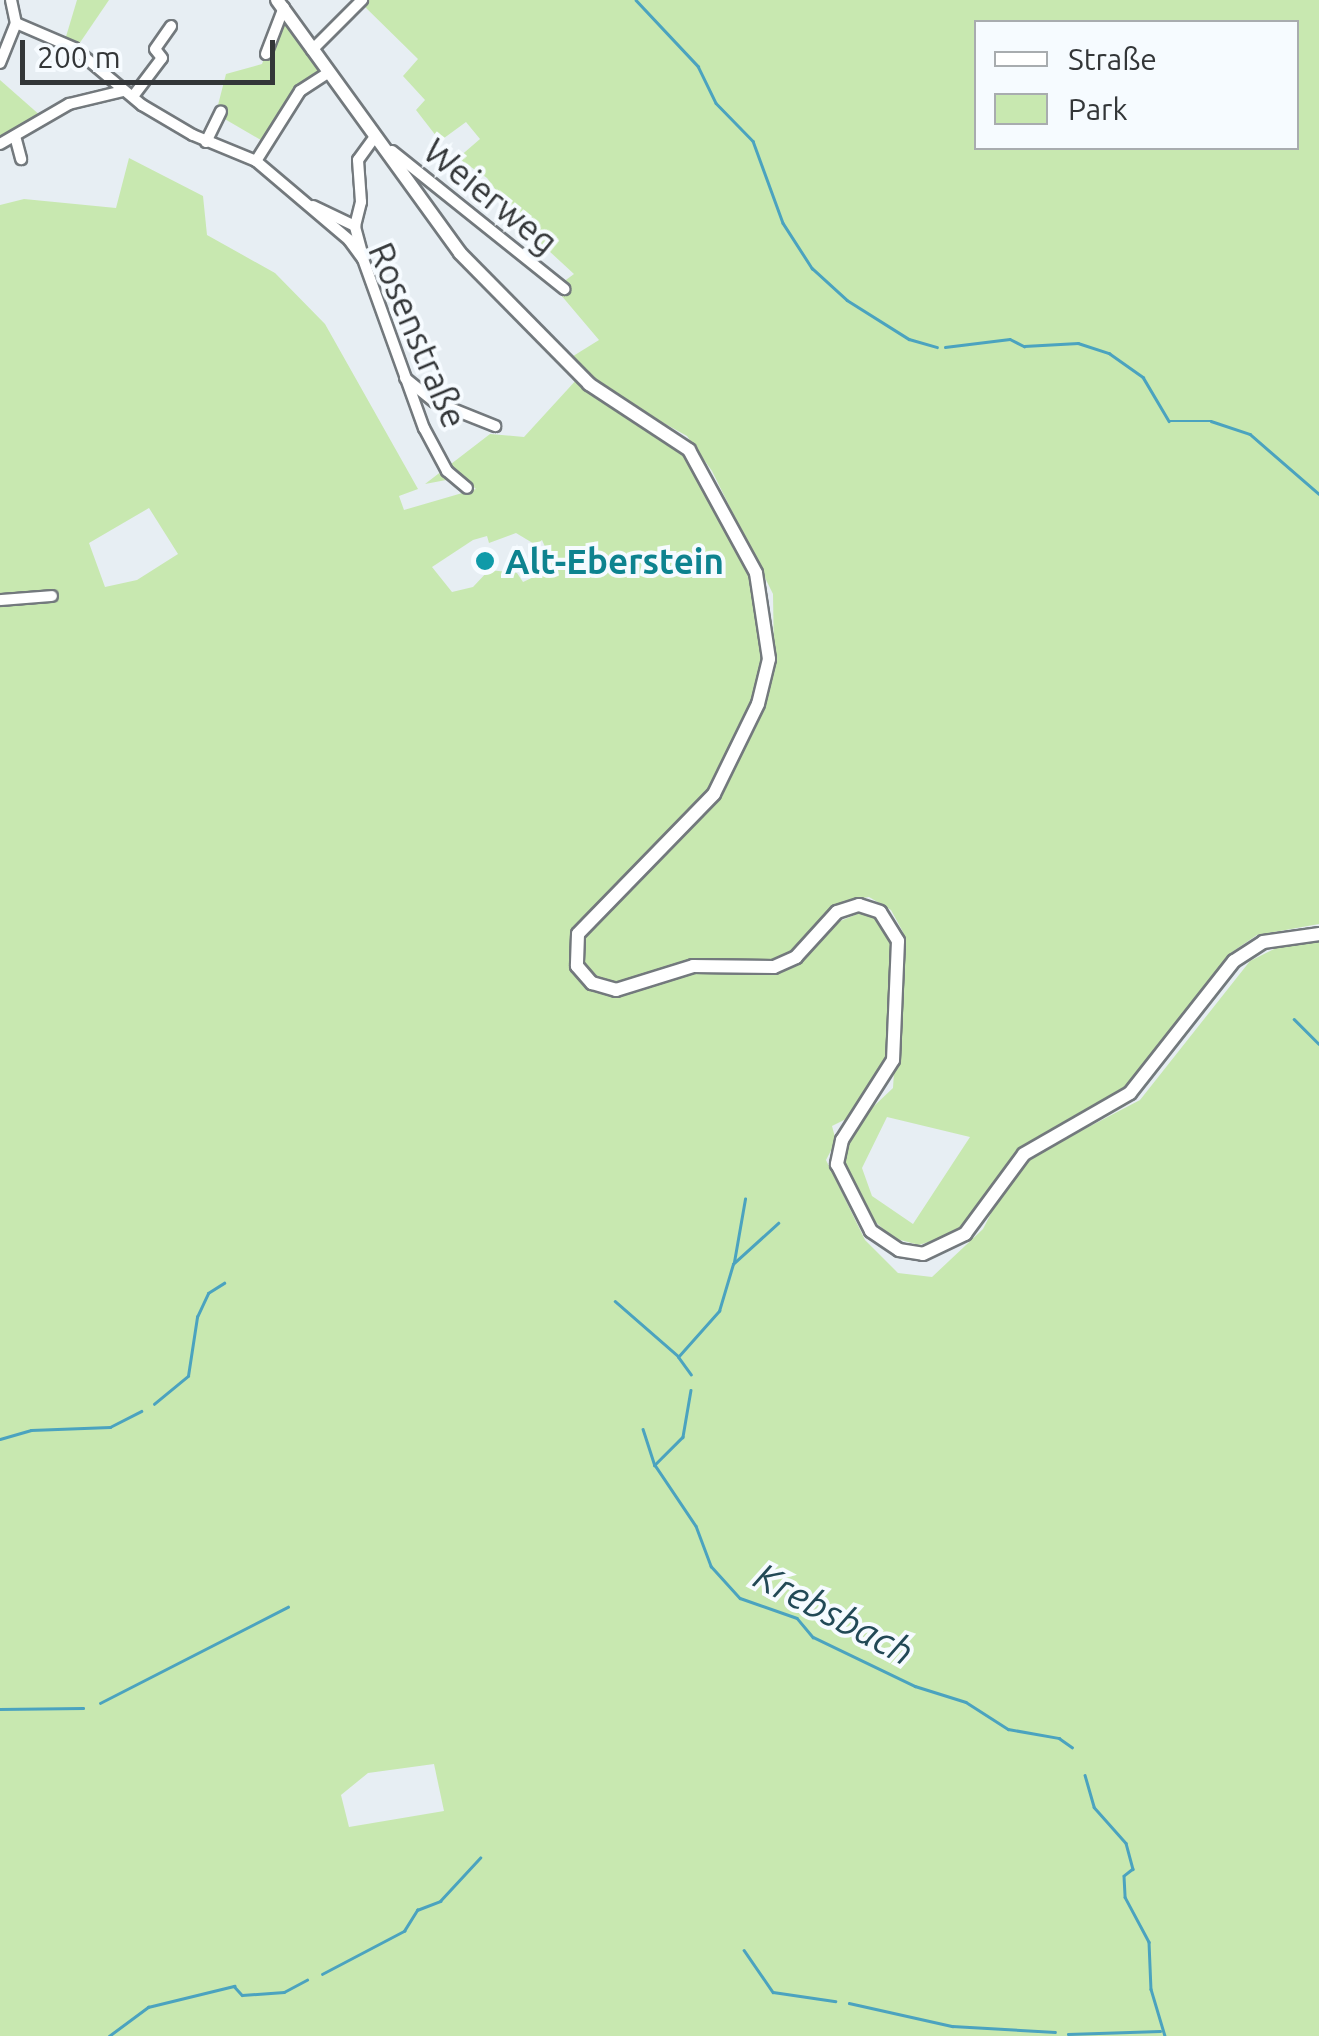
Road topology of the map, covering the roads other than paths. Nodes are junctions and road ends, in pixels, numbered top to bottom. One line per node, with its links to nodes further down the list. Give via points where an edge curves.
1 (11, 0): 4 (street)
2 (362, 0): 6 (street)
3 (280, 4): 6 (street); 7 (street)
4 (16, 23): 8 (street); 10 (street, Rosenstraße, via 74,48)
5 (170, 26): 10 (street, via 155,49 162,58)
6 (312, 50): 9 (street)
7 (266, 54)
8 (0, 64)
9 (326, 74): 13 (street); 18 (street, via 300,91)
10 (128, 93): 12 (street, via 69,104); 14 (street, Rosenstraße)
11 (221, 111): 14 (street)
12 (15, 136): 15 (street); 17 (street)
13 (374, 138): 16 (street); 20 (street, via 358,160)
14 (206, 142): 18 (street, Rosenstraße)
15 (0, 144)
16 (382, 151): 22 (street, Weierweg, via 390,150); 28 (street, via 482,276 589,384 689,450 762,593 765,683 714,794 586,924 575,944 577,966 592,984 616,990 694,966 774,966 796,957 837,912 859,905 880,912 898,940 893,1060 842,1140 837,1164 854,1205 880,1239 923,1254 953,1244 1024,1154 1130,1092 1234,961 1263,942)
17 (21, 159)
18 (256, 161): 19 (street, Rosenstraße)
19 (313, 206): 20 (street, Rosenstraße); 21 (street, Rosenstraße)
20 (355, 226): 21 (street)
21 (363, 259): 23 (street, Rosenstraße)
22 (564, 289)
23 (404, 377): 24 (street, via 435,402); 25 (street, Rosenstraße, via 447,471)
24 (495, 426)
25 (467, 488)
26 (52, 596): 27 (street)
27 (0, 600)
28 (1319, 934)

